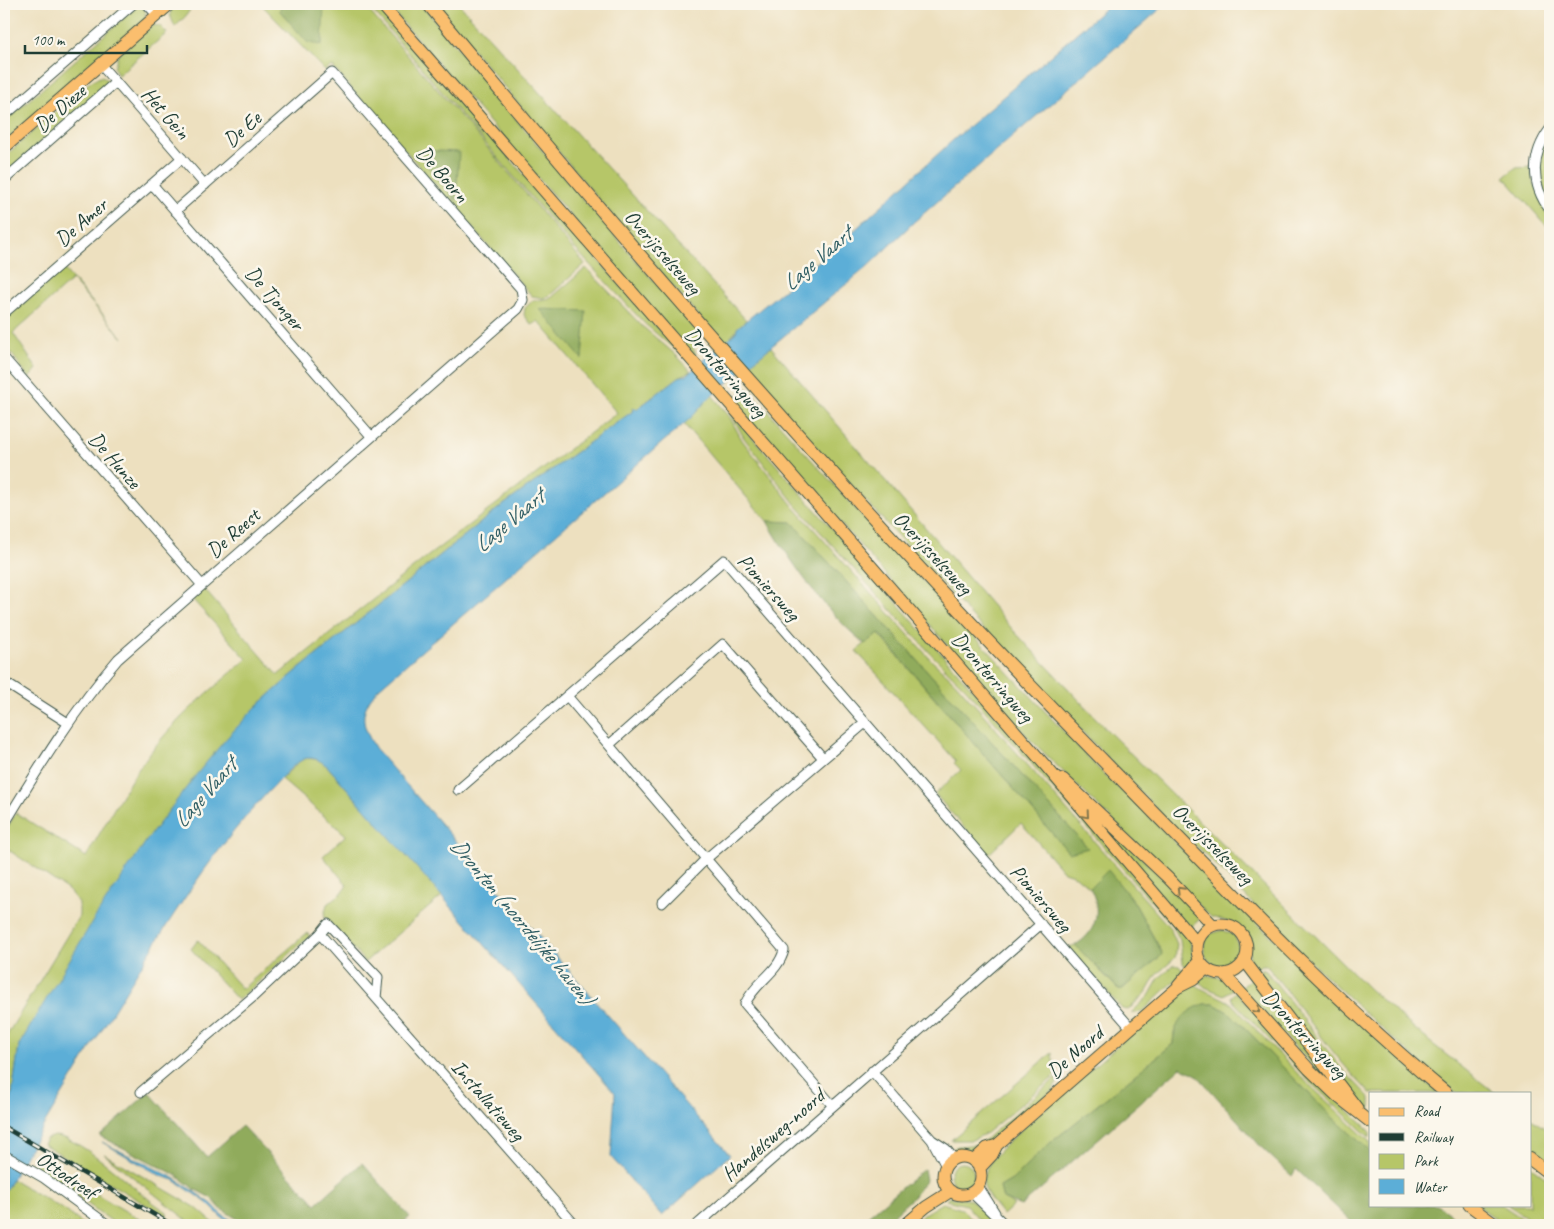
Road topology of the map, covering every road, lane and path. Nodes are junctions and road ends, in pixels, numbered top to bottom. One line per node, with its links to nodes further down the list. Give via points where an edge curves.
1 (133, 4): 10 (street)
2 (147, 4): 6 (street)
3 (170, 4): 6 (main road)
4 (381, 4): 30 (main road, Dronterringweg)
5 (428, 4): 46 (highway, Overijsselseweg, via 594,204 910,558 1065,723 1331,989)
6 (157, 15): 7 (main road)
7 (100, 64): 9 (street, Het Gein); 12 (main road)
8 (332, 73): 16 (street, De Ee); 19 (street, De Boorn, via 520,289)
9 (116, 82): 13 (street, Het Gein); 14 (street, De Dieze)
10 (4, 116)
11 (1550, 129): 17 (street, via 1539,146 1534,163 1536,180)
12 (4, 148)
13 (182, 158): 15 (street, De Amer); 16 (street, Het Gein)
14 (4, 180)
15 (152, 184): 18 (street, De Tjonger); 20 (street, De Amer)
16 (205, 185): 18 (street, De Ee)
17 (1550, 210)
18 (175, 211): 22 (street, De Tjonger)
19 (523, 300): 22 (street, De Reest, via 518,309)
20 (4, 313)
21 (4, 358): 23 (street, De Hunze)
22 (371, 436): 23 (street, De Reest)
23 (201, 584): 26 (street, De Reest, via 118,658)
24 (4, 682): 26 (street)
25 (567, 696): 27 (street, Pioniersweg, via 724,560); 28 (street); 31 (street, Pioniersweg)
26 (68, 722): 32 (street, De Reest)
27 (865, 722): 29 (street); 35 (street, Pioniersweg)
28 (609, 744): 29 (street, via 723,644); 33 (street)
29 (823, 758): 33 (street)
30 (1044, 764): 36 (main road, Dronterringweg, one-way to 30, via 1092,805); 38 (main road, Dronterringweg, one-way to 38)
31 (458, 790)
32 (4, 825)
33 (707, 858): 34 (street); 47 (street, via 784,950 782,959 749,994 744,1004)
34 (662, 903)
35 (1041, 924): 43 (street, Pioniersweg); 44 (street, Handelsweg-noord)
36 (1213, 925): 38 (main road, via 1203,932); 39 (main road, via 1225,924 1240,932 1246,942)
37 (320, 934): 42 (street, Installatieweg); 42 (street, via 328,924 367,963 378,977); 45 (street, via 253,997)
38 (1197, 943): 40 (main road)
39 (1244, 960): 41 (main road, via 1240,966); 48 (main road, Dronterringweg)
40 (1203, 964): 41 (main road, via 1212,972); 43 (main road, De Noord, via 1193,980 1177,988)
41 (1224, 974): 48 (main road, Dronterringweg, one-way to 48, via 1310,1069)
42 (376, 998): 57 (street, Installatieweg)
43 (1131, 1028): 52 (main road, De Noord, via 997,1145 987,1148)
44 (872, 1071): 47 (street, Handelsweg-noord); 51 (street, via 932,1140 946,1149)
45 (141, 1092)
46 (1445, 1092)
47 (833, 1106): 59 (street, Handelsweg-noord)
48 (1366, 1119)
49 (4, 1155): 58 (street, Ottodreef, via 34,1172)
50 (1532, 1160): 53 (highway)
51 (950, 1162): 52 (main road, via 964,1157); 54 (main road, via 943,1176)
52 (976, 1165): 55 (main road, via 980,1176)
53 (1550, 1174)
54 (948, 1188): 55 (main road, via 963,1194); 60 (main road)
55 (974, 1189): 61 (street, via 980,1203)
56 (1470, 1206): 62 (main road)
57 (569, 1223)
58 (108, 1225)
59 (697, 1225)
60 (905, 1225)
61 (1005, 1225)
62 (1496, 1225)

